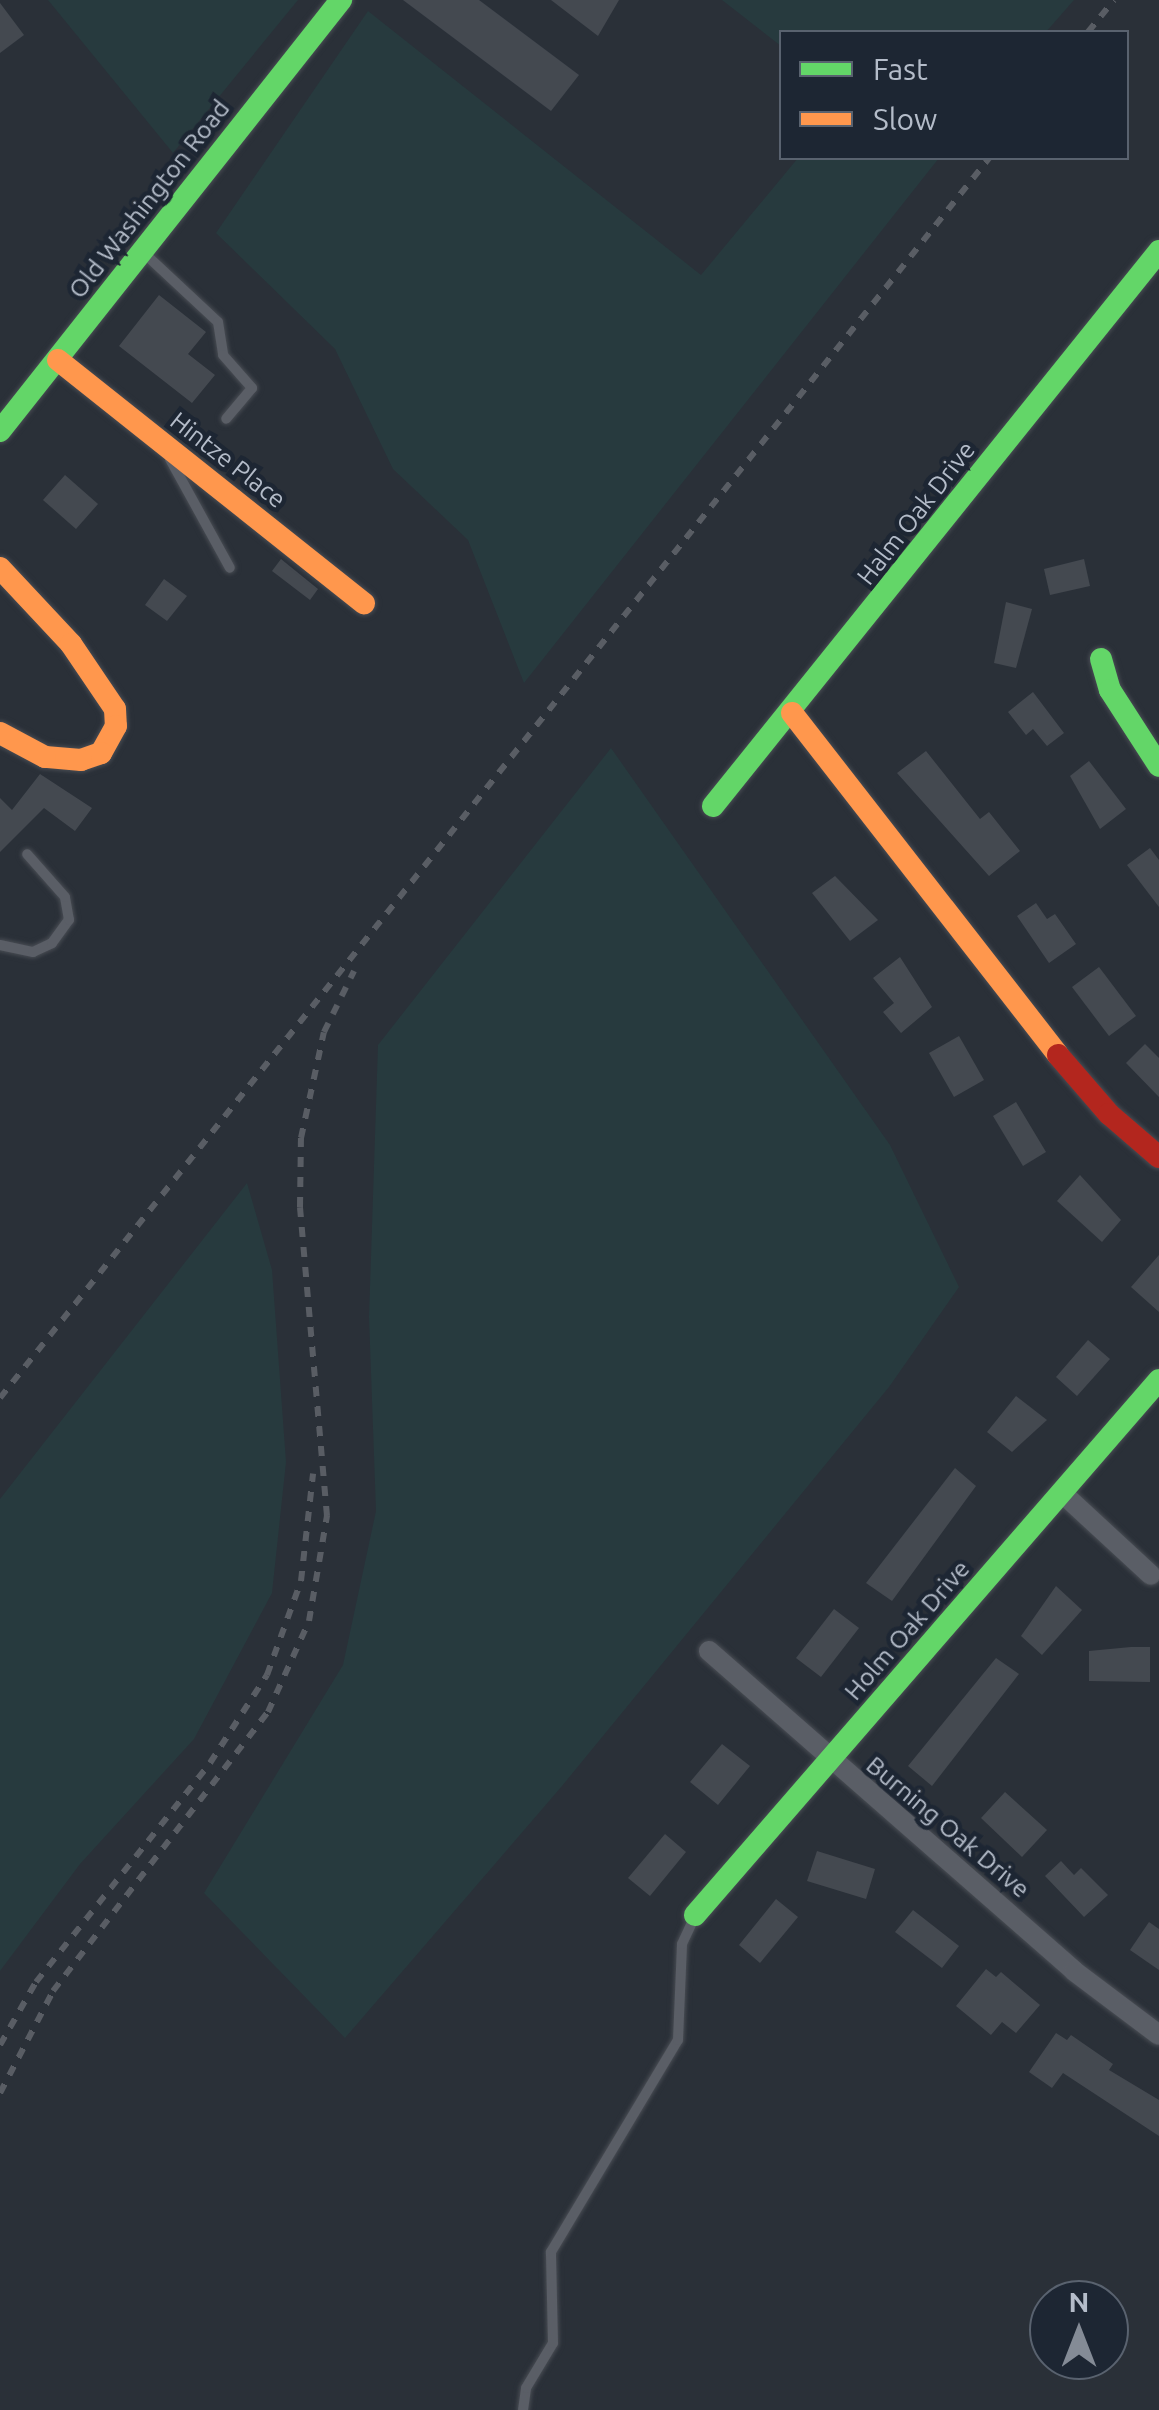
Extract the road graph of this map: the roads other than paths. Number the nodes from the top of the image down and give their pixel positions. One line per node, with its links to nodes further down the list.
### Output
1 (341, 0): 3 (street, Old Washington Road)
2 (1159, 251): 12 (street, Halm Oak Drive)
3 (143, 252): 4 (street, Old Washington Road); 5 (lane)
4 (58, 360): 6 (street, Old Washington Road); 7 (street, Hintze Place)
5 (226, 419)
6 (0, 431)
7 (164, 445): 9 (lane); 10 (street, Hintze Place)
8 (0, 568): 13 (street)
9 (230, 568)
10 (364, 603)
11 (1101, 659): 14 (street)
12 (792, 713): 15 (street, Halm Oak Drive); 18 (street)
13 (0, 734)
14 (1159, 766)
15 (713, 806)
16 (26, 854): 17 (lane)
17 (0, 945)
18 (1159, 1157)
19 (1159, 1380): 20 (street, Holm Oak Drive)
20 (1062, 1492): 21 (street); 23 (street, Holm Oak Drive)
21 (1152, 1575)
22 (709, 1651): 23 (street, Burning Oak Drive)
23 (830, 1760): 24 (street, Holm Oak Drive); 25 (street, Burning Oak Drive)
24 (696, 1915): 26 (lane)
25 (1159, 2035)
26 (523, 2410)

